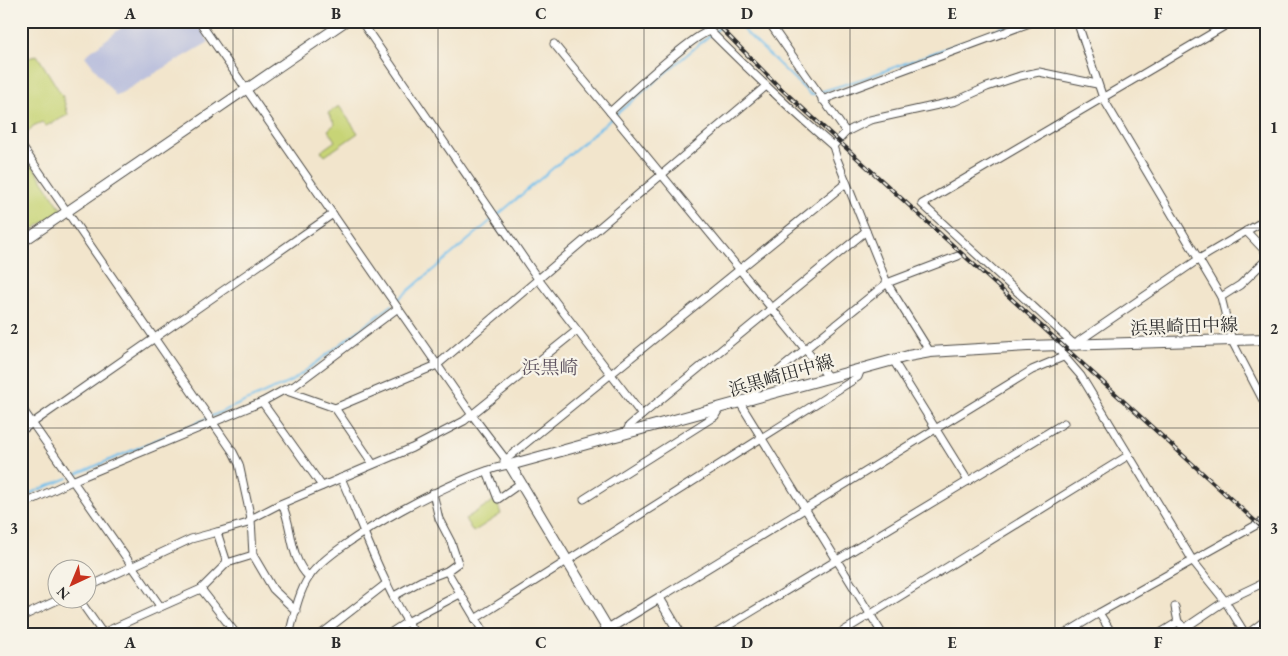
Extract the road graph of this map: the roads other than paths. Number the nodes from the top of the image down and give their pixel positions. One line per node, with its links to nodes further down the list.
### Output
1 (199, 21): 11 (street)
2 (361, 21): 31 (street)
3 (768, 21): 13 (street)
4 (1035, 21): 13 (street)
5 (1076, 21): 9 (street)
6 (1233, 21): 12 (street)
7 (340, 23): 11 (street)
8 (554, 44): 14 (street)
9 (1097, 84): 12 (street); 15 (street)
10 (765, 87): 14 (street); 17 (street); 18 (street)
11 (245, 90): 20 (street); 21 (street)
12 (1103, 98): 28 (street); 40 (street)
13 (822, 100): 15 (street)
14 (610, 112): 18 (street)
15 (846, 132): 17 (street)
16 (21, 144): 20 (street)
17 (832, 146): 19 (street)
18 (661, 174): 30 (street); 31 (street)
19 (846, 182): 23 (street); 30 (street)
20 (67, 212): 25 (street); 37 (street)
21 (333, 214): 34 (street); 37 (street)
22 (1267, 219): 24 (street)
23 (866, 231): 32 (street); 35 (street)
24 (1246, 231): 26 (street); 28 (street)
25 (21, 243)
26 (1267, 253)
27 (958, 256): 32 (street)
28 (1199, 259): 33 (street); 40 (street)
29 (1267, 259): 33 (street)
30 (739, 269): 35 (street); 48 (street)
31 (538, 279): 36 (street); 46 (street)
32 (887, 283): 42 (street); 43 (street)
33 (1221, 297): 39 (street)
34 (398, 308): 46 (street); 50 (street)
35 (772, 309): 42 (street); 59 (street)
36 (576, 331): 48 (street); 58 (street)
37 (155, 339): 60 (street); 61 (street)
38 (1267, 340): 39 (main road, 浜黒崎田中線)
39 (1232, 341): 40 (main road, 浜黒崎田中線); 56 (street)
40 (1076, 346): 41 (main road, 浜黒崎田中線)
41 (1056, 347): 43 (main road, 浜黒崎田中線); 44 (street)
42 (805, 350): 49 (street); 51 (street)
43 (930, 352): 45 (main road, 浜黒崎田中線)
44 (1063, 357): 63 (street); 67 (street)
45 (893, 360): 47 (main road, 浜黒崎田中線); 63 (street)
46 (438, 365): 55 (street); 58 (street)
47 (861, 369): 49 (main road, 浜黒崎田中線); 66 (street)
48 (610, 374): 59 (street); 68 (street)
49 (829, 378): 51 (main road, 浜黒崎田中線)
50 (284, 390): 52 (street); 55 (street)
51 (752, 400): 53 (main road, 浜黒崎田中線)
52 (262, 402): 60 (street); 75 (street)
53 (740, 403): 57 (main road, 浜黒崎田中線); 66 (street)
54 (21, 407): 61 (street)
55 (335, 408): 69 (street)
56 (1267, 408)
57 (718, 409): 65 (main road, 浜黒崎田中線); 77 (street)
58 (472, 415): 68 (street); 69 (street)
59 (642, 415): 65 (street)
60 (212, 422): 72 (street); 81 (street)
61 (32, 423): 64 (street); 72 (street)
62 (1064, 423): 73 (street)
63 (936, 429): 73 (street); 80 (street)
64 (21, 431)
65 (626, 434): 68 (main road, 浜黒崎田中線)
66 (762, 439): 80 (street); 88 (street)
67 (1129, 455): 87 (street); 107 (street)
68 (507, 463): 70 (street); 74 (main road)
69 (373, 464): 71 (street)
70 (487, 471): 74 (street); 76 (street)
71 (341, 478): 75 (street); 84 (street)
72 (72, 481): 78 (street); 90 (street)
73 (968, 481): 86 (street)
74 (521, 483): 88 (main road)
75 (322, 486): 79 (street)
76 (433, 493): 84 (street); 91 (street)
77 (584, 499)
78 (21, 503)
79 (282, 504): 81 (street); 92 (street)
80 (805, 510): 86 (street); 99 (street)
81 (251, 519): 83 (street); 85 (street)
82 (1267, 519): 87 (street)
83 (217, 532): 89 (street); 90 (street)
84 (364, 533): 92 (street); 94 (street)
85 (253, 555): 89 (street); 105 (street)
86 (835, 560): 107 (street); 122 (street)
87 (1193, 561): 100 (street); 106 (street)
88 (568, 562): 109 (street); 113 (main road)
89 (227, 563): 96 (street)
90 (133, 567): 95 (street); 102 (street)
91 (447, 571): 97 (street); 98 (street)
92 (309, 577): 105 (street)
93 (1267, 581): 100 (street)
94 (387, 582): 98 (street); 118 (street)
95 (98, 583)
96 (201, 589): 102 (street); 116 (street)
97 (460, 594): 109 (street); 111 (street)
98 (394, 596): 111 (street)
99 (659, 598): 113 (street); 114 (street)
100 (1225, 601): 112 (street); 128 (street)
101 (48, 604): 108 (street)
102 (160, 606): 115 (street)
103 (1175, 607): 112 (street)
104 (85, 608): 115 (street)
105 (296, 611): 117 (street)
106 (1099, 613): 125 (street); 126 (street)
107 (870, 615): 123 (street); 124 (street)
108 (21, 617)
109 (475, 619): 121 (street)
110 (1267, 619): 128 (street)
111 (407, 622): 119 (street); 120 (street)
112 (1178, 622): 127 (street)
113 (604, 632)
114 (676, 633)
115 (102, 634)
116 (237, 635)
117 (288, 635)
118 (320, 635)
119 (387, 635)
120 (416, 635)
121 (485, 635)
122 (713, 635)
123 (837, 635)
124 (883, 635)
125 (1063, 635)
126 (1113, 635)
127 (1157, 635)
128 (1246, 635)

